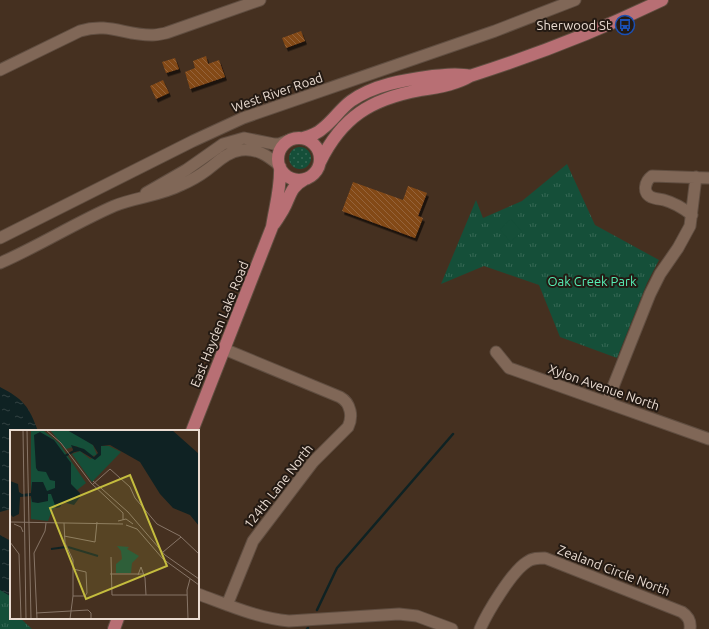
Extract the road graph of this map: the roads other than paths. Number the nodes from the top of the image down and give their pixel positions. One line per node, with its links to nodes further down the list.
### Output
1 (260, 0): 4 (street)
2 (576, 0): 16 (street, West River Road)
3 (662, 0): 5 (main road)
4 (0, 70)
5 (470, 76): 6 (main road); 8 (main road)
6 (303, 138): 7 (main road); 8 (main road)
7 (289, 140): 9 (main road); 13 (street)
8 (320, 162): 12 (main road)
9 (280, 166): 12 (main road); 13 (street); 15 (main road, East Hayden Lake Road)
10 (696, 177): 11 (street); 14 (street); 14 (street)
11 (709, 178)
12 (305, 179): 15 (main road, East Hayden Lake Road)
13 (139, 197): 17 (street)
14 (692, 215): 20 (street)
15 (272, 227): 18 (main road, East Hayden Lake Road)
16 (0, 238)
17 (0, 263)
18 (224, 349): 21 (main road, East Hayden Lake Road); 24 (street, 124th Lane North)
19 (496, 352): 20 (street, Xylon Avenue North)
20 (607, 402): 22 (street, Xylon Avenue North)
21 (192, 430)
22 (709, 439)
23 (199, 594): 24 (street)
24 (227, 605): 27 (street)
25 (118, 619): 26 (main road)
26 (114, 629)
27 (452, 629)
28 (480, 629): 29 (street, Zealand Circle North)
29 (690, 629)

